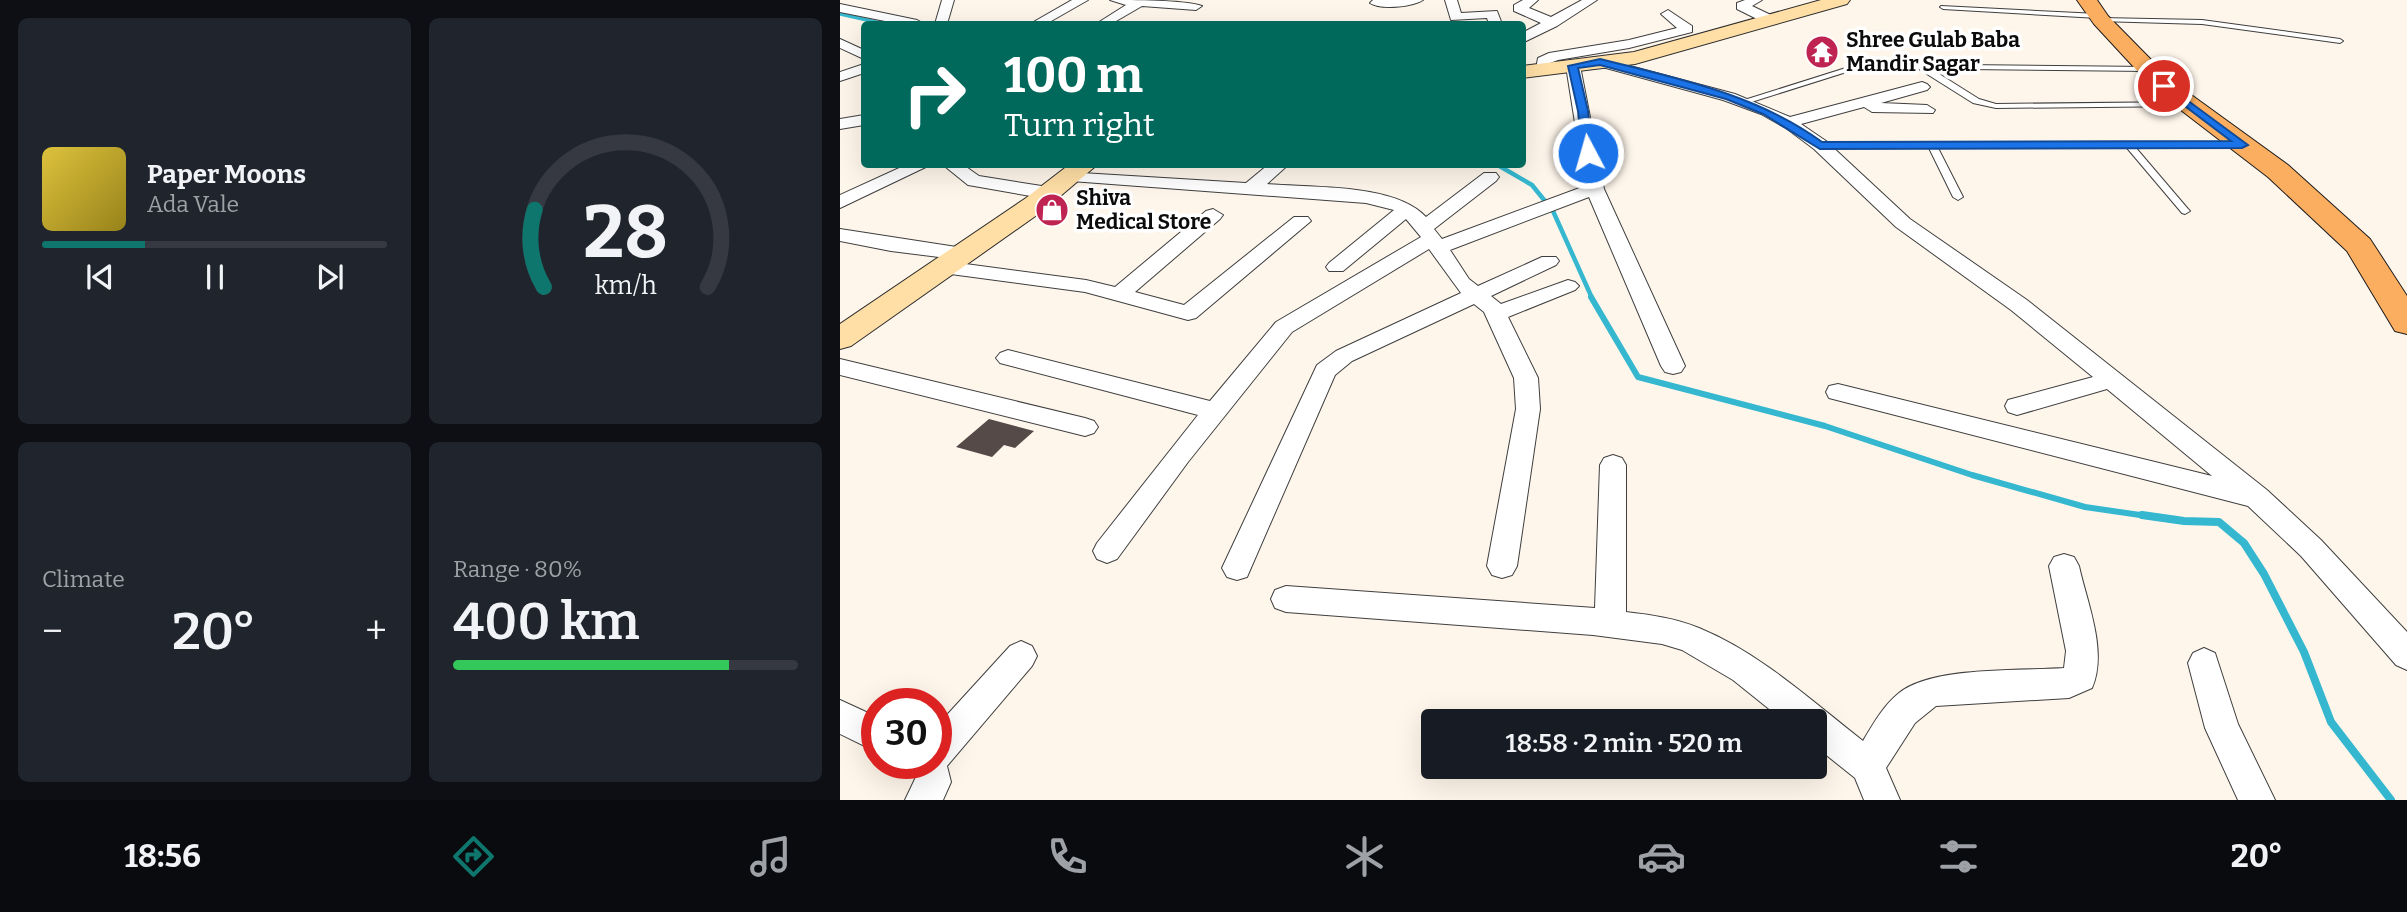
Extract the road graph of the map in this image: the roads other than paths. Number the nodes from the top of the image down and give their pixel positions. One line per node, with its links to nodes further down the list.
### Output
1 (948, 0): 21 (street)
2 (1082, 0): 22 (street)
3 (1116, 0): 10 (street)
4 (1418, 0): 11 (street)
5 (1451, 0): 24 (street)
6 (1532, 0): 26 (street)
7 (1591, 0): 26 (street)
8 (1756, 0): 19 (street)
9 (1841, 0): 19 (street)
10 (1142, 1): 12 (street); 23 (street)
11 (1375, 2): 18 (street)
12 (1201, 3): 17 (street)
13 (1943, 6): 15 (lane)
14 (840, 8): 20 (street)
15 (2096, 12): 28 (lane); 38 (main road)
16 (1668, 14): 37 (street)
17 (1176, 18)
18 (1393, 19)
19 (1770, 20): 31 (street)
20 (902, 21)
21 (942, 21)
22 (1043, 21)
23 (1107, 21)
24 (1456, 21): 25 (street)
25 (1494, 21)
26 (1552, 23): 27 (street)
27 (1526, 36)
28 (2340, 41)
29 (840, 43): 30 (street)
30 (861, 54)
31 (1600, 62): 34 (street); 42 (street)
32 (1914, 62): 43 (lane)
33 (1871, 64): 42 (lane)
34 (1573, 66): 37 (street); 59 (street)
35 (1966, 67): 38 (lane)
36 (861, 69): 40 (street)
37 (1543, 69): 39 (street)
38 (2148, 69): 43 (main road)
39 (1526, 71)
40 (840, 77)
41 (1922, 87): 44 (street)
42 (1742, 102): 47 (street)
43 (2188, 104): 52 (main road)
44 (1851, 106): 45 (street); 47 (street)
45 (1927, 110)
46 (861, 120): 48 (street)
47 (1787, 123): 49 (street)
48 (840, 124)
49 (1820, 145): 50 (lane); 81 (street)
50 (1933, 145): 51 (lane); 61 (lane)
51 (2129, 145): 52 (lane); 64 (lane)
52 (2242, 145): 76 (main road)
53 (915, 168): 62 (street)
54 (956, 168): 60 (street)
55 (1276, 168): 58 (street)
56 (1079, 170): 58 (street); 60 (street)
57 (1490, 177): 68 (street)
58 (1250, 189): 63 (street)
59 (1595, 190): 68 (street); 79 (street)
60 (1048, 193): 69 (street)
61 (1958, 197)
62 (840, 202)
63 (1406, 210): 68 (street); 71 (street)
64 (2185, 211)
65 (1213, 215): 73 (street)
66 (1301, 221): 73 (street)
67 (840, 234): 69 (street)
68 (1431, 238): 74 (street); 84 (street)
69 (953, 261): 73 (street); 77 (street)
70 (1549, 261): 74 (street)
71 (1336, 267)
72 (1568, 286): 75 (street)
73 (1119, 295)
74 (1476, 295): 75 (street); 91 (street)
75 (1495, 314): 89 (street)
76 (2407, 323)
77 (840, 339)
78 (1008, 358): 84 (street)
79 (1673, 366)
80 (840, 367): 85 (street)
81 (2112, 380): 83 (street); 87 (street)
82 (1838, 392): 87 (street)
83 (2017, 406)
84 (1216, 411): 88 (street)
85 (1085, 427)
86 (1613, 465): 93 (street)
87 (2257, 498): 94 (street)
88 (1107, 551)
89 (1502, 566)
90 (2064, 566): 102 (street)
91 (1237, 568)
92 (1286, 599): 93 (street)
93 (1609, 623): 97 (street)
94 (2407, 655)
95 (1021, 656): 101 (street)
96 (2204, 663): 106 (street)
97 (1795, 709)
98 (840, 716): 99 (street)
99 (861, 727)
100 (1827, 734): 102 (street)
101 (952, 735)
102 (1867, 766): 105 (street)
103 (932, 779): 104 (street)
104 (923, 800)
105 (1882, 800)
106 (2257, 800)

